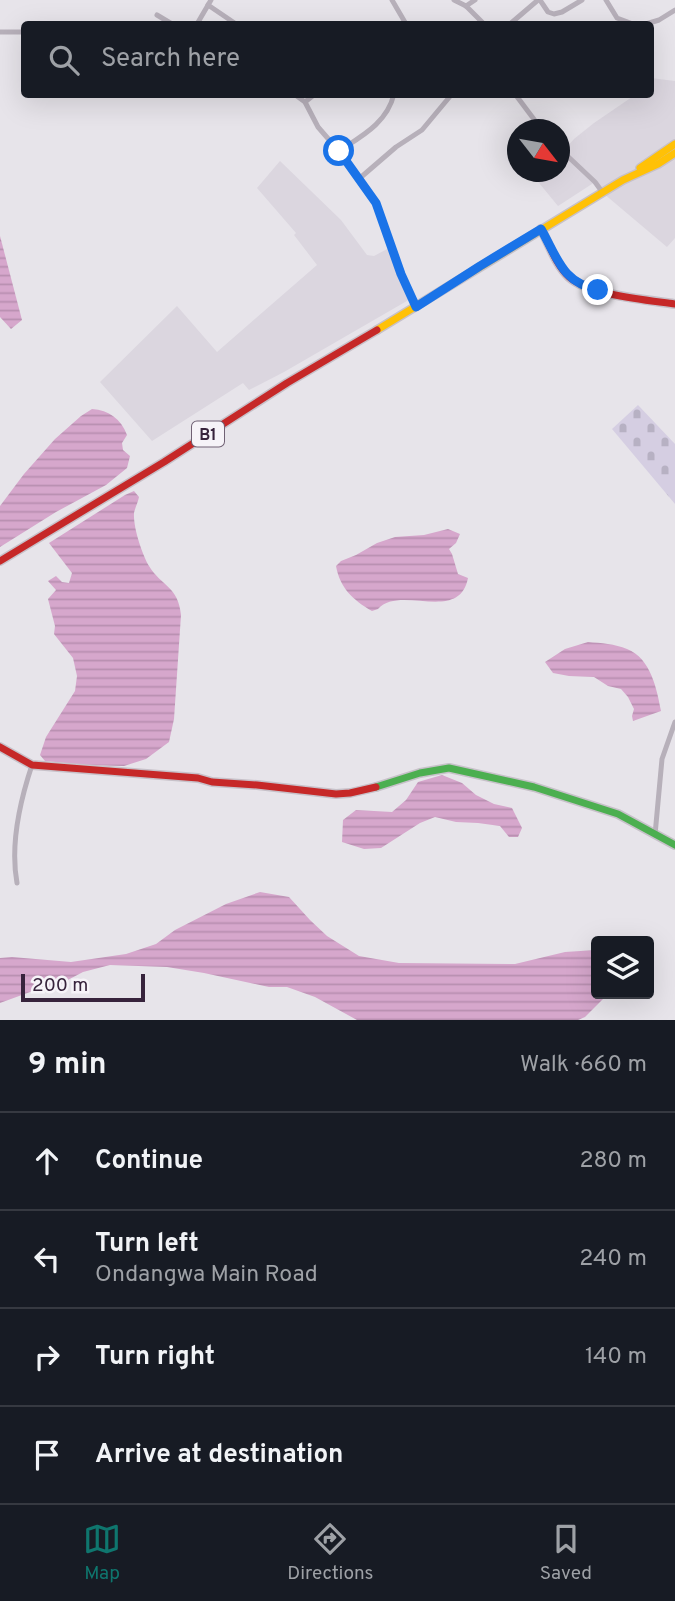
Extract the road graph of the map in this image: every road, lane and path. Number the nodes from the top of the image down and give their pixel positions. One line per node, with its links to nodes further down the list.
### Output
1 (392, 0): 14 (street)
2 (454, 0): 8 (street)
3 (475, 0): 8 (street)
4 (539, 0): 5 (street); 16 (street)
5 (582, 0)
6 (606, 0): 17 (street)
7 (209, 3): 12 (street); 13 (street)
8 (466, 6): 15 (street)
9 (675, 10): 18 (street)
10 (156, 15): 11 (street)
11 (167, 21)
12 (199, 21)
13 (232, 21)
14 (404, 21)
15 (481, 21)
16 (514, 21)
17 (625, 21)
18 (654, 22)
19 (0, 32): 20 (street)
20 (21, 32)
21 (299, 98): 26 (street)
22 (310, 98): 26 (street)
23 (393, 98): 29 (street)
24 (449, 98): 32 (street)
25 (518, 98): 27 (street)
26 (305, 102): 29 (street)
27 (534, 119)
28 (675, 144): 33 (street, B1)
29 (339, 151): 32 (street)
30 (675, 153): 33 (street, B1)
31 (570, 159): 34 (street)
32 (360, 178): 37 (street)
33 (624, 180): 34 (street, B1)
34 (603, 192): 35 (street, B1)
35 (541, 229): 36 (street); 37 (street, B1)
36 (675, 304)
37 (416, 307): 38 (street, B1)
38 (0, 561)
39 (675, 722): 42 (street)
40 (0, 747): 41 (street)
41 (32, 765): 42 (street); 44 (street)
42 (655, 835): 43 (street)
43 (675, 845)
44 (17, 883)

